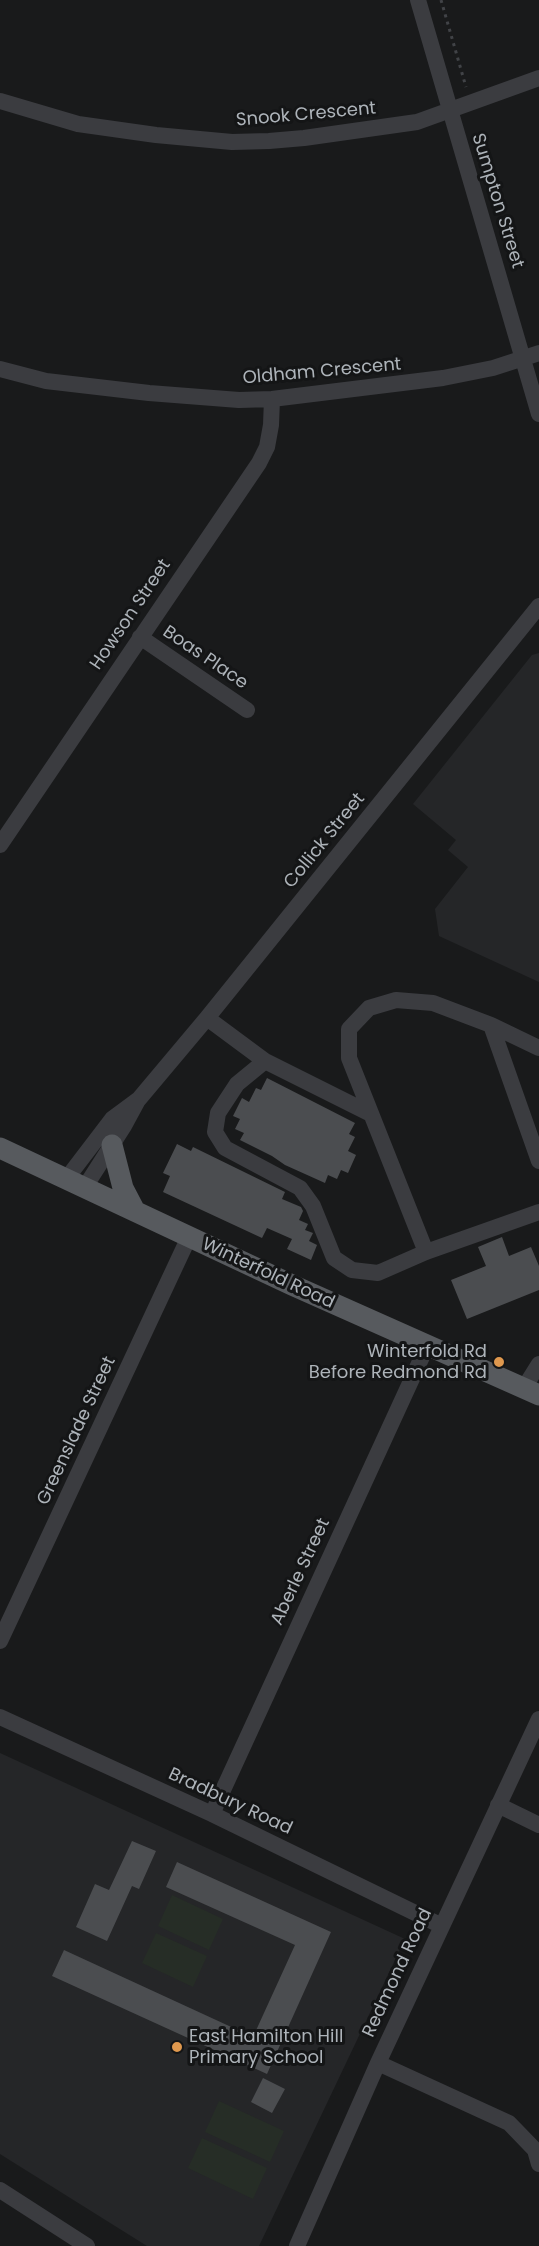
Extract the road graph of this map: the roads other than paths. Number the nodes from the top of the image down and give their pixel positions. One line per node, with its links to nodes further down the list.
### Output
1 (418, 0): 4 (street, Sumpton Street)
2 (539, 78): 4 (street, Snook Crescent)
3 (0, 101): 4 (street, Snook Crescent)
4 (450, 109): 5 (street, Sumpton Street)
5 (531, 355): 7 (street, Oldham Crescent); 8 (street, Sumpton Street)
6 (0, 369): 7 (street, Oldham Crescent)
7 (272, 399): 10 (street, Howson Street)
8 (539, 414)
9 (538, 608): 13 (street, Collick Street)
10 (140, 637): 11 (street, Boas Place); 12 (street, Howson Street)
11 (247, 710)
12 (0, 845)
13 (207, 1018): 16 (street); 17 (street, Collick Street)
14 (491, 1024): 15 (street); 18 (street); 21 (street)
15 (539, 1047)
16 (265, 1061): 18 (street); 26 (street)
17 (139, 1098): 19 (street, Collick Street); 22 (street, Collick Street)
18 (371, 1114): 26 (street)
19 (112, 1145): 22 (street, Collick Street); 23 (main road)
20 (0, 1148): 22 (main road, Winterfold Road)
21 (539, 1161)
22 (76, 1183): 23 (main road, Winterfold Road)
23 (135, 1211): 25 (main road, Winterfold Road)
24 (539, 1212): 26 (street)
25 (189, 1237): 27 (main road, Winterfold Road); 30 (street, Greenslade Street)
26 (426, 1252)
27 (427, 1346): 29 (main road, Winterfold Road); 34 (street, Aberle Street)
28 (539, 1364): 29 (street)
29 (532, 1392)
30 (0, 1641)
31 (0, 1717): 34 (street, Bradbury Road)
32 (539, 1719): 33 (street, Redmond Road)
33 (498, 1805): 35 (street); 36 (street, Redmond Road)
34 (212, 1814): 36 (street, Bradbury Road)
35 (539, 1825)
36 (442, 1926): 37 (street, Redmond Road)
37 (378, 2063): 38 (street); 41 (street, Redmond Road)
38 (539, 2163)
39 (0, 2190): 40 (street)
40 (87, 2246)
41 (297, 2246)

